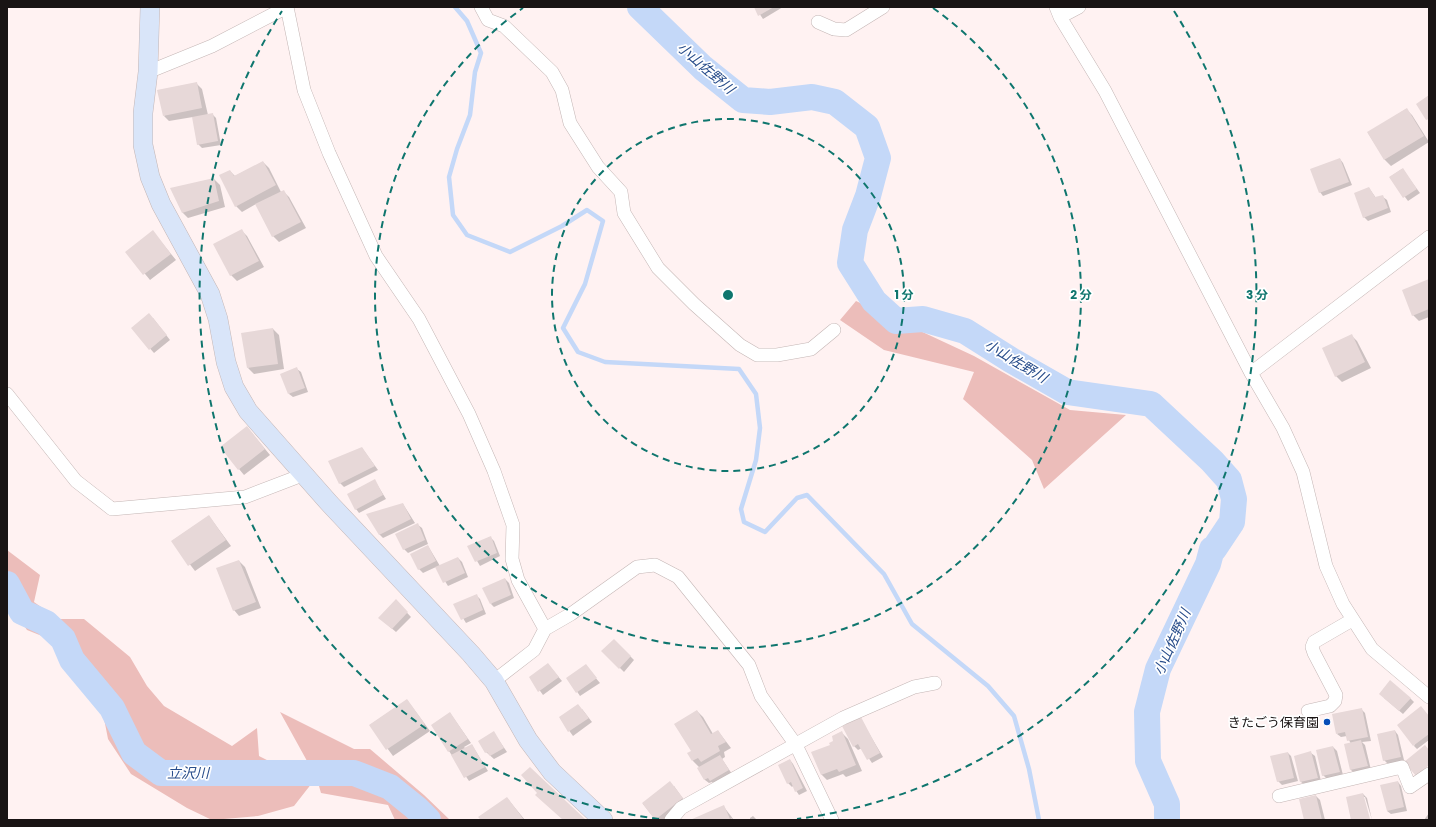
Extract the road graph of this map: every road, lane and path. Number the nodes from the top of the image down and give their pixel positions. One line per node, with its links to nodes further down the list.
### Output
1 (150, 7): 8 (street)
2 (287, 7): 8 (street); 15 (street)
3 (481, 7): 10 (street)
4 (883, 7): 7 (street)
5 (1079, 7): 6 (street)
6 (1058, 12): 11 (street)
7 (818, 22)
8 (148, 72): 13 (street)
9 (1429, 237): 11 (street)
10 (834, 330)
11 (1251, 373): 14 (street)
12 (7, 394): 13 (street)
13 (305, 474): 16 (street)
14 (1352, 620): 18 (street); 19 (street)
15 (545, 629): 16 (street); 20 (street)
16 (494, 681): 23 (street)
17 (935, 683): 20 (street)
18 (1429, 697)
19 (1308, 711)
20 (796, 745): 24 (street); 25 (street)
21 (1429, 774): 22 (street)
22 (1279, 796)
23 (603, 820)
24 (671, 820)
25 (832, 820)

